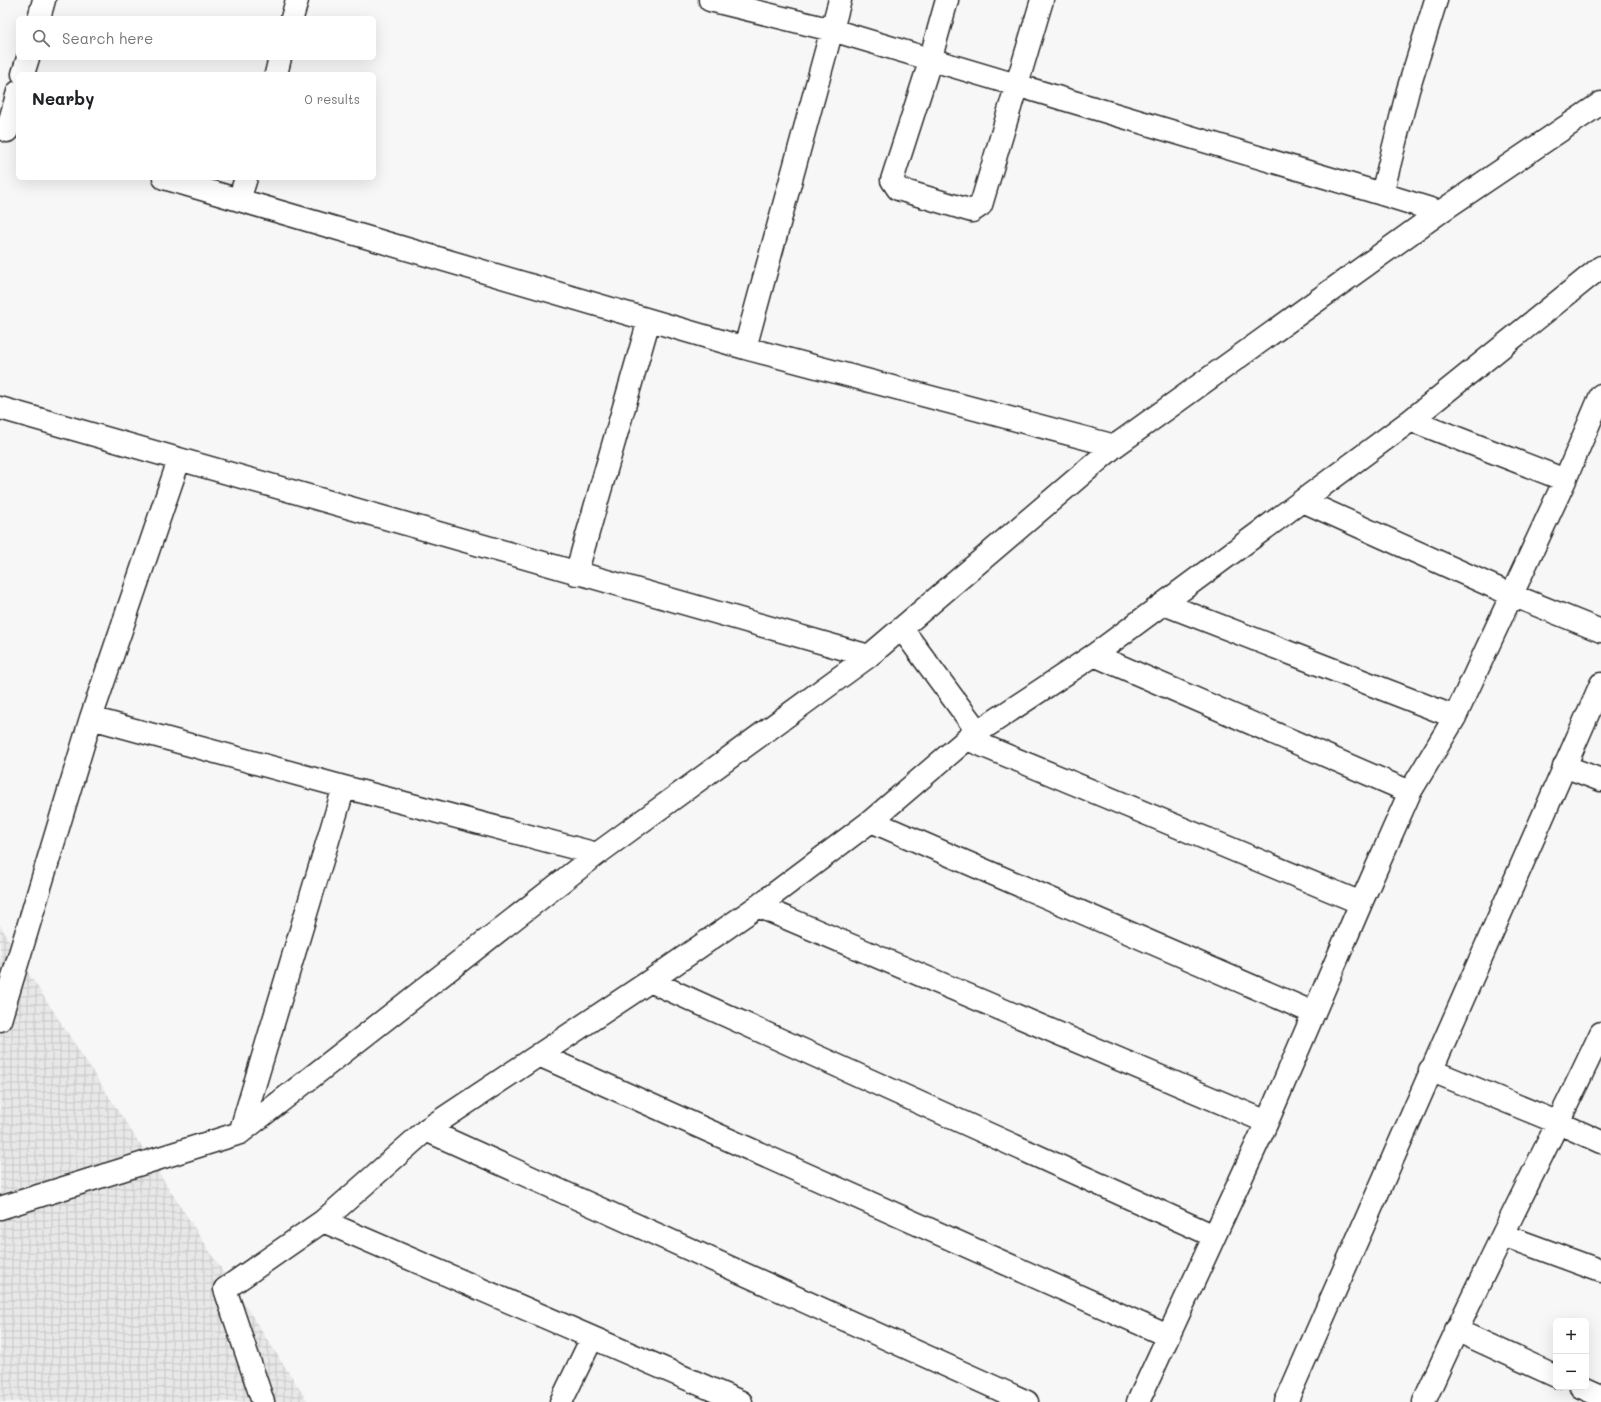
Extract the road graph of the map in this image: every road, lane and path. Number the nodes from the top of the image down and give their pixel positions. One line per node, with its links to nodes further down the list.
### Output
1 (44, 0): 8 (street)
2 (297, 0): 9 (street)
3 (710, 0): 10 (street)
4 (840, 0): 10 (street)
5 (947, 0): 11 (street)
6 (1042, 0): 16 (street)
7 (1436, 0): 22 (street)
8 (40, 16)
9 (293, 16)
10 (832, 30): 11 (street); 27 (street)
11 (930, 59): 16 (street); 16 (street)
12 (27, 60): 14 (street)
13 (280, 60): 15 (street)
14 (24, 72)
15 (276, 72)
16 (1017, 85): 22 (street)
17 (16, 100): 19 (street)
18 (1601, 103): 24 (street)
19 (8, 131)
20 (171, 180): 23 (street)
21 (245, 180): 23 (street)
22 (1382, 194): 24 (street)
23 (239, 200): 26 (street)
24 (1440, 212): 31 (street)
25 (1601, 267): 30 (street)
26 (649, 320): 27 (street); 35 (street)
27 (745, 348): 31 (street)
28 (1601, 395): 33 (street)
29 (0, 408): 32 (street)
30 (1411, 420): 33 (street); 34 (street)
31 (1115, 446): 38 (street)
32 (179, 460): 35 (street); 44 (street)
33 (1565, 480): 36 (street)
34 (1303, 501): 36 (street); 37 (street)
35 (576, 574): 41 (street)
36 (1512, 595): 39 (street); 43 (street)
37 (1164, 604): 40 (street); 43 (street)
38 (902, 629): 41 (street); 45 (street)
39 (1601, 631)
40 (1094, 655): 45 (street); 49 (street)
41 (869, 656): 51 (street)
42 (1601, 684): 46 (street)
43 (1455, 717): 49 (street)
44 (91, 718): 48 (street); 56 (street)
45 (973, 736): 50 (street); 52 (street)
46 (1564, 766): 47 (street); 59 (street)
47 (1601, 780)
48 (344, 788): 51 (street); 63 (street)
49 (1410, 792): 52 (street)
50 (871, 821): 53 (street); 55 (street)
51 (597, 854): 63 (street)
52 (1361, 903): 55 (street)
53 (758, 906): 54 (street); 60 (street)
54 (650, 981): 58 (street); 68 (street)
55 (1314, 1014): 60 (street)
56 (0, 1020)
57 (1601, 1033): 61 (street)
58 (540, 1055): 62 (street); 71 (street)
59 (1430, 1070): 61 (street); 81 (street)
60 (1267, 1122): 68 (street)
61 (1559, 1123): 64 (street); 67 (street)
62 (426, 1130): 66 (street); 79 (street)
63 (240, 1133): 65 (street)
64 (1601, 1142)
65 (0, 1208)
66 (323, 1221): 72 (street); 76 (street)
67 (1502, 1235): 69 (street); 70 (street)
68 (1214, 1236): 71 (street)
69 (1601, 1271)
70 (1456, 1330): 73 (street); 82 (street)
71 (1168, 1336): 80 (street)
72 (592, 1338): 77 (street); 78 (street)
73 (1553, 1375)
74 (1588, 1390): 75 (street)
75 (1601, 1396)
76 (263, 1402)
77 (561, 1402)
78 (741, 1402)
79 (1027, 1402)
80 (1138, 1402)
81 (1286, 1402)
82 (1424, 1402)

